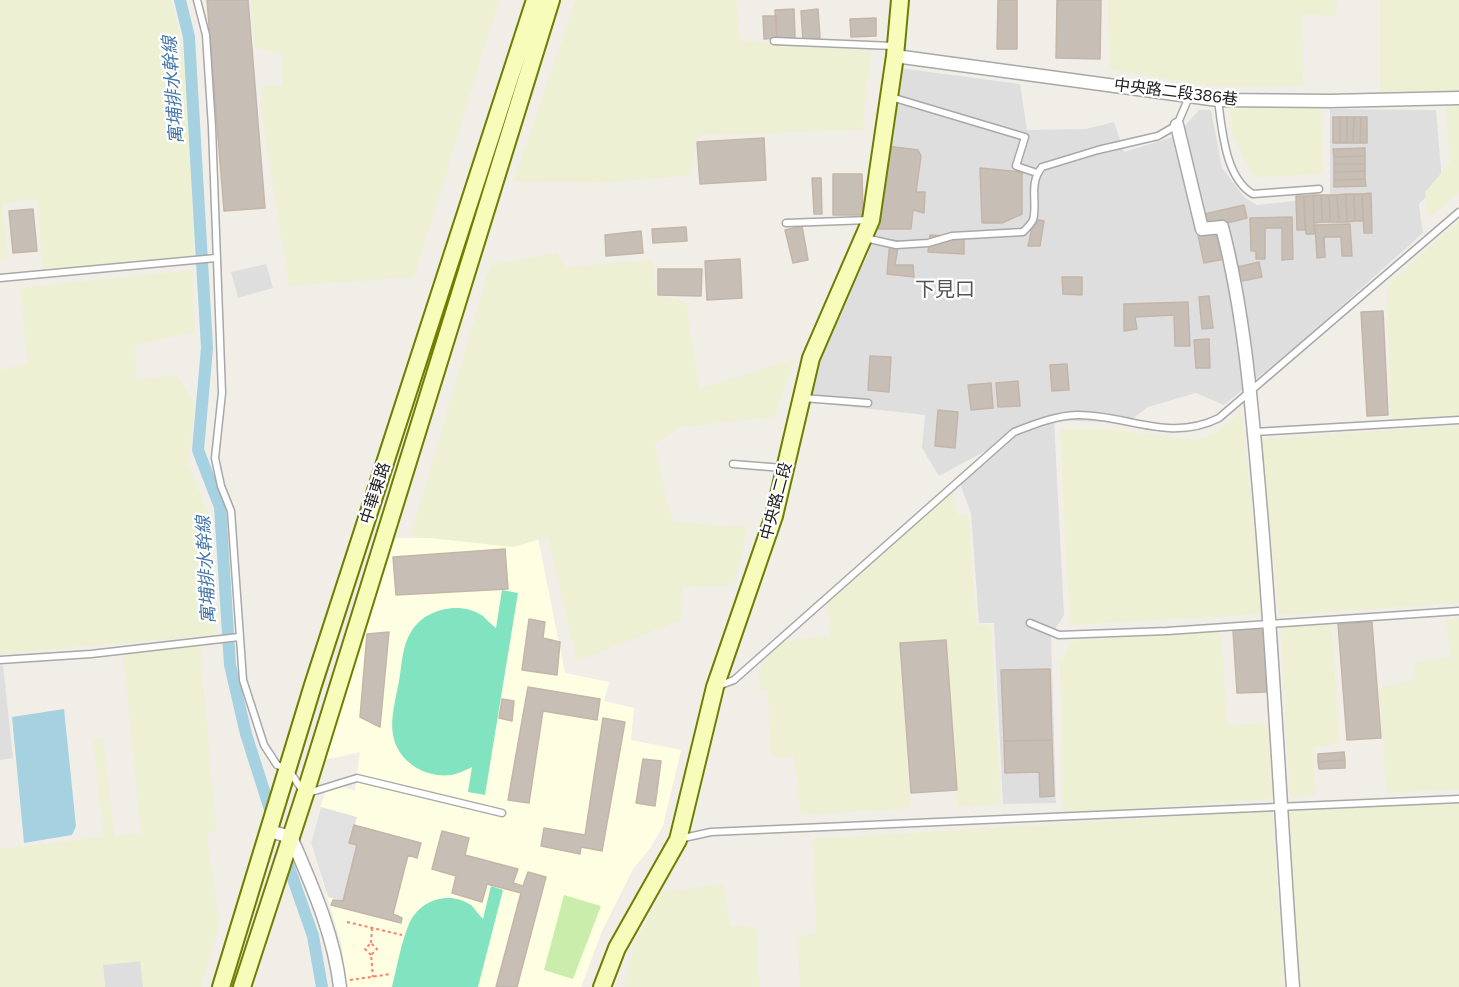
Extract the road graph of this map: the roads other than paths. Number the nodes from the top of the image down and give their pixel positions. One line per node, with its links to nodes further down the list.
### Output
1 (197, 0): 18 (lane)
2 (535, 0): 33 (main road, 中華東路)
3 (551, 0): 34 (main road, 中華東路)
4 (900, 0): 6 (main road, 中央路二段)
5 (774, 41): 6 (lane)
6 (895, 51): 7 (main road, 中央路二段); 8 (street, 中央路二段386巷)
7 (889, 96): 12 (lane); 15 (main road, 中央路二段)
8 (1189, 97): 10 (street, 中央路二段386巷); 11 (lane)
9 (1459, 98): 10 (street, 中央路二段386巷)
10 (1218, 100): 13 (lane)
11 (1177, 125): 12 (lane); 20 (street)
12 (1037, 173): 17 (lane)
13 (1319, 189)
14 (1459, 212): 20 (lane)
15 (871, 220): 16 (lane); 17 (main road, 中央路二段)
16 (786, 224)
17 (864, 238): 21 (main road, 中央路二段)
18 (216, 258): 19 (lane); 30 (lane)
19 (0, 278)
20 (1250, 391): 24 (street); 32 (lane)
21 (802, 398): 22 (lane); 26 (main road, 中央路二段)
22 (868, 403)
23 (1459, 420): 24 (lane)
24 (1254, 432): 28 (street)
25 (733, 464): 26 (lane)
26 (785, 469): 32 (main road, 中央路二段)
27 (1459, 610): 28 (lane)
28 (1270, 621): 29 (lane); 36 (street)
29 (1030, 623)
30 (239, 637): 31 (lane); 33 (lane)
31 (0, 660)
32 (715, 687): 40 (main road, 中央路二段)
33 (288, 769): 34 (lane); 38 (main road, 中華東路)
34 (305, 794): 37 (lane); 39 (main road, 中華東路)
35 (1459, 799): 36 (lane)
36 (1280, 808): 40 (lane); 45 (street)
37 (502, 813)
38 (269, 831): 39 (street); 42 (main road, 中華東路)
39 (291, 837): 41 (street); 43 (main road, 中華東路)
40 (678, 840): 44 (main road, 中央路二段)
41 (343, 984)
42 (221, 987)
43 (242, 987)
44 (602, 987)
45 (1293, 987)

